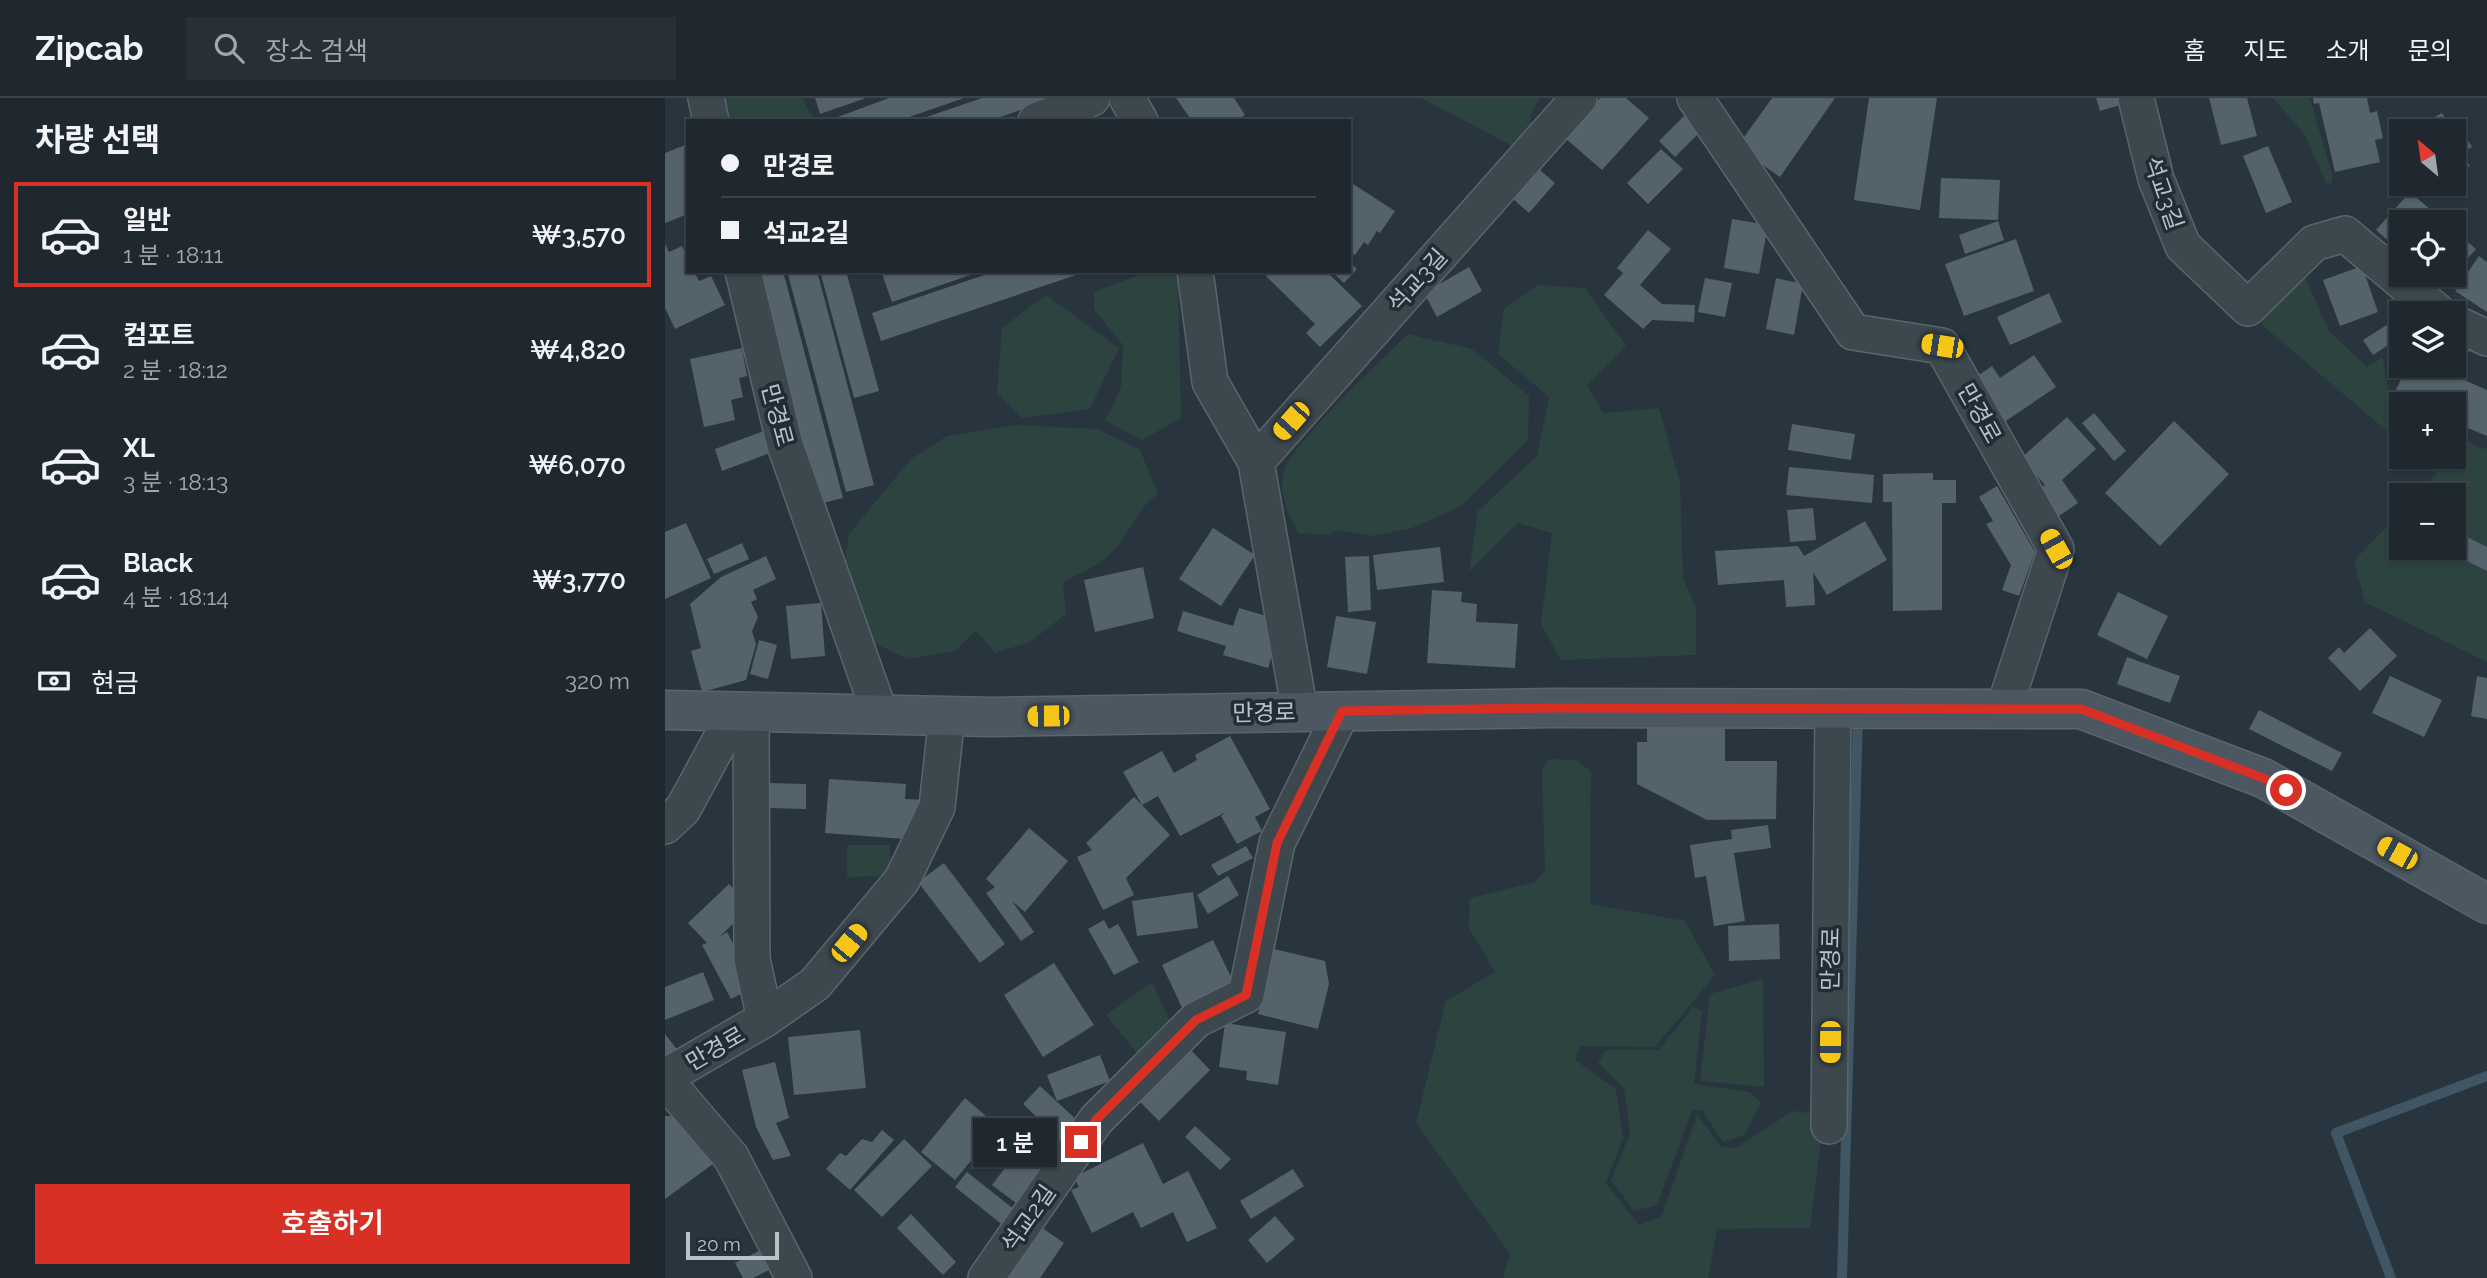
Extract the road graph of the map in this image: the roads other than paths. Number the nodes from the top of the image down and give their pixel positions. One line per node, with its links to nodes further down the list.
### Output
1 (706, 98): 7 (street)
2 (1092, 98): 8 (street)
3 (1127, 98): 9 (street)
4 (1579, 98): 15 (street, 석교3길)
5 (1695, 98): 17 (street, 만경로)
6 (2136, 98): 12 (street, 석교3길)
7 (711, 119)
8 (1041, 119)
9 (1139, 119)
10 (743, 273): 22 (street, 만경로)
11 (1195, 273): 15 (street)
12 (2425, 301)
13 (2466, 328): 14 (street)
14 (2487, 338)
15 (1256, 462): 21 (street)
16 (1833, 708): 17 (street, 만경로); 20 (street, 만경로); 28 (street, 만경로)
17 (2004, 709): 25 (street, 만경로)
18 (665, 710): 19 (street, 만경로)
19 (744, 711): 22 (street, 만경로); 24 (street); 26 (street, 만경로)
20 (1342, 711): 21 (street, 만경로); 30 (street, 석교2길)
21 (1300, 712): 23 (street, 만경로)
22 (880, 714): 23 (street, 만경로)
23 (947, 715): 26 (street, 만경로)
24 (665, 825)
25 (2487, 904)
26 (765, 1019): 27 (street, 만경로)
27 (665, 1078): 29 (street)
28 (1829, 1126)
29 (795, 1278)
30 (986, 1278)

